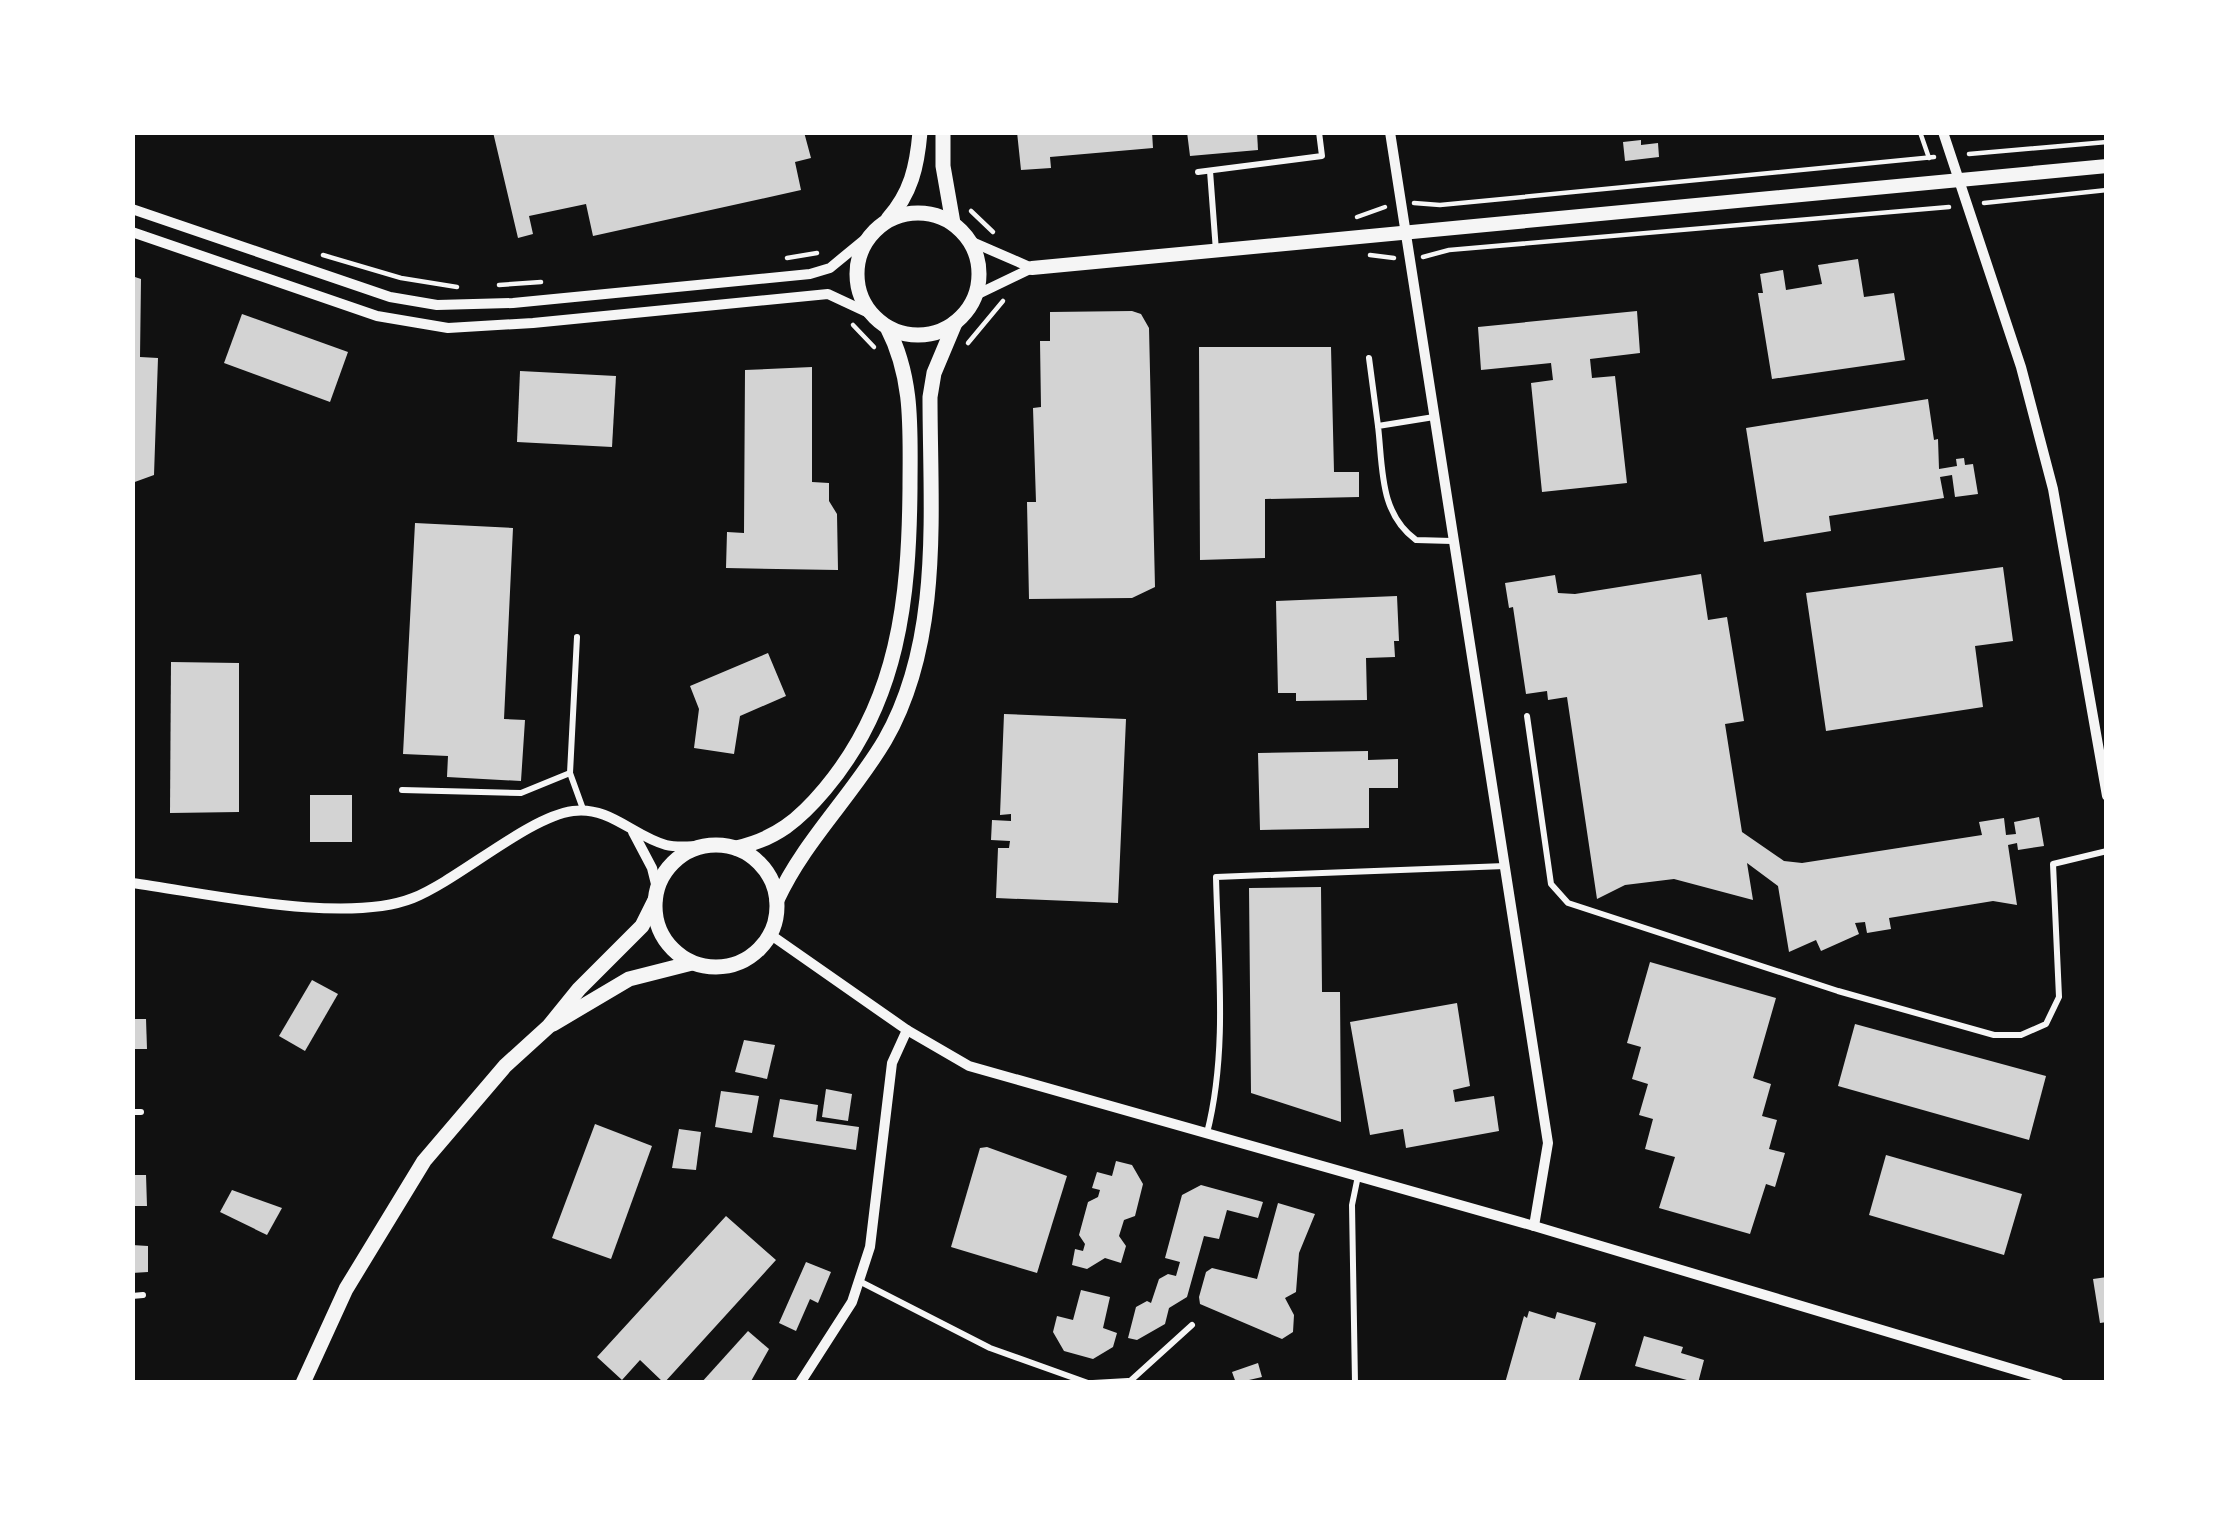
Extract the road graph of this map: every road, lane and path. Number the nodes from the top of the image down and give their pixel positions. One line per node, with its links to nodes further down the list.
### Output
1 (920, 132): 20 (main road)
2 (944, 132): 21 (main road)
3 (1319, 132): 11 (lane)
4 (1390, 132): 16 (street)
5 (1920, 132): 9 (path)
6 (1943, 132): 8 (street)
7 (2107, 142): 8 (path)
8 (1951, 156): 9 (path); 13 (street)
9 (1929, 158): 16 (path)
10 (2107, 166): 13 (street)
11 (1210, 171): 12 (lane); 27 (lane)
12 (1198, 172)
13 (1960, 181): 17 (street); 23 (street)
14 (2107, 190): 17 (path)
15 (964, 202): 30 (path)
16 (1402, 202): 19 (path); 23 (street)
17 (1967, 205): 31 (path); 51 (street)
18 (132, 208): 33 (street)
19 (1353, 219)
20 (886, 221): 21 (main road); 24 (main road)
21 (953, 224): 25 (main road)
22 (132, 232): 39 (street)
23 (1404, 232): 27 (street); 31 (street)
24 (870, 236): 33 (street); 39 (main road)
25 (970, 241): 30 (street); 38 (main road)
26 (826, 250): 33 (path)
27 (1216, 251): 32 (street)
28 (1360, 254): 31 (path)
29 (322, 255): 37 (path)
30 (1015, 260): 32 (street)
31 (1409, 260): 46 (street)
32 (1032, 268): 34 (street)
33 (810, 274)
34 (1016, 275): 38 (street); 43 (path)
35 (549, 281): 36 (path)
36 (485, 286)
37 (464, 287)
38 (976, 295): 41 (main road)
39 (873, 315): 42 (main road)
40 (845, 316): 45 (path)
41 (955, 323): 42 (main road); 63 (main road)
42 (887, 327): 45 (main road)
43 (962, 351)
44 (1369, 358): 47 (lane)
45 (905, 371): 58 (main road)
46 (1434, 417): 47 (lane); 48 (street)
47 (1378, 426): 48 (lane)
48 (1454, 541): 60 (street)
49 (577, 637): 52 (lane)
50 (1527, 716): 59 (lane)
51 (2103, 741): 54 (street)
52 (570, 773): 53 (lane); 55 (lane)
53 (401, 790)
54 (2107, 796)
55 (583, 810): 56 (street); 61 (street)
56 (632, 830): 57 (street); 62 (street)
57 (702, 846): 58 (main road); 62 (main road)
58 (736, 848): 63 (main road)
59 (2107, 850)
60 (1504, 866): 68 (lane); 70 (street)
61 (132, 883)
62 (656, 894): 65 (main road); 66 (main road)
63 (777, 901): 64 (main road)
64 (771, 935): 65 (main road); 67 (street)
65 (692, 963): 66 (main road)
66 (549, 1026): 76 (main road)
67 (907, 1030): 68 (street); 71 (street)
68 (1207, 1133): 69 (street)
69 (1358, 1176): 70 (street); 79 (lane)
70 (1534, 1226): 80 (street)
71 (859, 1281): 77 (street); 78 (lane)
72 (143, 1295): 73 (lane)
73 (132, 1296)
74 (1192, 1325): 75 (lane)
75 (1128, 1382): 78 (lane)
76 (303, 1383)
77 (800, 1383)
78 (1090, 1383)
79 (1355, 1383)
80 (2059, 1383)

